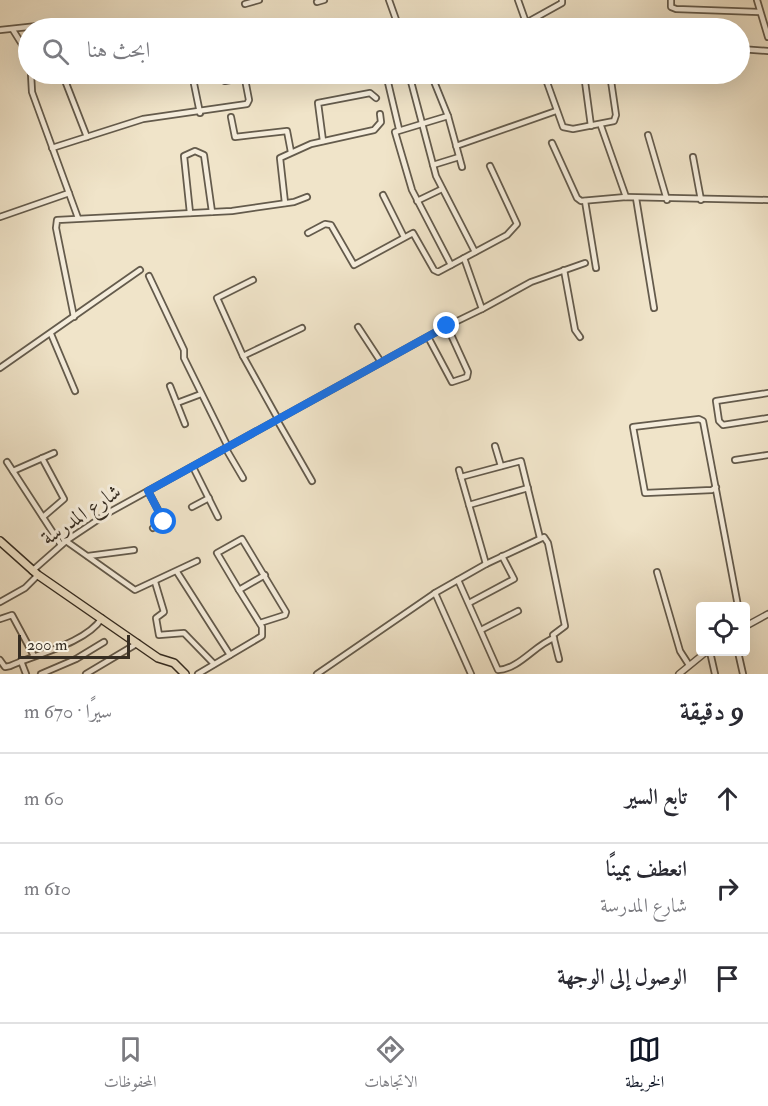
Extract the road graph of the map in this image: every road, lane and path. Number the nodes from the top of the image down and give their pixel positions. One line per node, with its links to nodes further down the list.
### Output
1 (259, 0): 9 (street)
2 (324, 0): 8 (street)
3 (389, 0): 11 (street)
4 (518, 0): 12 (street)
5 (562, 0): 13 (street)
6 (671, 0): 10 (street)
7 (757, 0): 10 (street)
8 (317, 3)
9 (245, 4)
10 (759, 12): 17 (street)
11 (395, 18)
12 (524, 18)
13 (539, 18)
14 (18, 29): 16 (street)
15 (0, 30): 16 (street)
16 (13, 30): 18 (street)
17 (768, 37)
18 (18, 38)
19 (750, 50): 20 (street)
20 (768, 51)
21 (32, 84): 46 (street)
22 (66, 84): 42 (street)
23 (194, 84): 33 (street)
24 (246, 84): 33 (street)
25 (388, 84): 40 (street)
26 (411, 84): 37 (street)
27 (435, 84): 35 (street)
28 (547, 84): 32 (street)
29 (585, 84): 38 (street)
30 (611, 84): 39 (street)
31 (376, 98): 43 (street)
32 (556, 111): 38 (street); 45 (street)
33 (200, 113): 42 (street)
34 (380, 114): 43 (street)
35 (448, 116): 37 (street); 45 (street)
36 (231, 117): 47 (street)
37 (421, 124): 40 (street); 50 (street)
38 (591, 126): 39 (street)
39 (601, 126): 57 (street)
40 (399, 129): 62 (street)
41 (648, 135): 59 (street)
42 (87, 136): 46 (street)
43 (322, 141): 47 (street)
44 (552, 142): 63 (street)
45 (456, 146): 48 (street)
46 (52, 148): 54 (street)
47 (291, 152): 64 (street)
48 (459, 157): 50 (street); 52 (street)
49 (693, 157): 60 (street)
50 (433, 165): 53 (street)
51 (490, 166): 71 (street)
52 (462, 167)
53 (442, 189): 62 (street); 71 (street)
54 (69, 193): 67 (street); 68 (street)
55 (383, 195): 70 (street)
56 (307, 197): 64 (street)
57 (626, 197): 58 (street); 63 (street)
58 (636, 198): 59 (street); 80 (street)
59 (667, 200): 60 (street)
60 (701, 200): 61 (street)
61 (768, 200)
62 (417, 201): 74 (street)
63 (585, 201): 75 (street)
64 (285, 203): 65 (street)
65 (212, 212): 66 (street); 66 (street)
66 (190, 213): 68 (street)
67 (0, 217)
68 (78, 218): 82 (street)
69 (308, 234): 70 (street)
70 (404, 237): 74 (street)
71 (475, 252): 72 (street)
72 (464, 258): 74 (street); 81 (street)
73 (585, 263): 77 (street, شارع المدرسة)
74 (451, 265)
75 (596, 268)
76 (140, 270): 82 (street)
77 (564, 270): 81 (street, شارع المدرسة); 88 (street)
78 (149, 276): 95 (street)
79 (253, 280): 89 (street)
80 (654, 308)
81 (482, 309): 83 (street, شارع المدرسة)
82 (74, 317): 86 (street)
83 (447, 326): 87 (street, شارع المدرسة); 87 (street)
84 (358, 327): 90 (street)
85 (302, 328): 89 (street)
86 (51, 334): 91 (street); 93 (street)
87 (428, 337): 90 (street, شارع المدرسة)
88 (580, 337)
89 (243, 356): 98 (street)
90 (381, 362): 98 (street, شارع المدرسة)
91 (0, 368)
92 (170, 386): 96 (street)
93 (75, 391)
94 (768, 393): 97 (street)
95 (201, 394): 96 (street); 101 (street)
96 (177, 403): 99 (street)
97 (768, 418)
98 (277, 419): 101 (street, شارع المدرسة); 113 (street)
99 (185, 424)
100 (495, 446): 107 (street)
101 (227, 448): 108 (street, شارع المدرسة); 112 (street)
102 (54, 453): 104 (street)
103 (768, 455): 105 (street)
104 (42, 458): 110 (street); 120 (street)
105 (735, 460)
106 (7, 462): 110 (street)
107 (501, 466): 111 (street); 115 (street)
108 (193, 467): 116 (street, شارع المدرسة); 117 (street)
109 (459, 470): 111 (street)
110 (13, 471): 120 (street)
111 (461, 477): 118 (street)
112 (243, 478)
113 (312, 481)
114 (716, 487): 114 (street); 140 (street)
115 (528, 488): 118 (street); 123 (street)
116 (148, 491): 122 (street); 125 (street, شارع المدرسة)
117 (209, 498): 119 (street); 121 (street)
118 (469, 505): 130 (street)
119 (192, 507)
120 (43, 517): 125 (street)
121 (218, 517)
122 (153, 528)
123 (540, 538): 128 (street); 149 (street)
124 (0, 541): 133 (main road)
125 (64, 543): 127 (street); 133 (street, شارع المدرسة)
126 (134, 550): 127 (street)
127 (88, 556): 136 (street)
128 (502, 556): 130 (street); 141 (street)
129 (197, 561): 131 (street)
130 (486, 564): 135 (street)
131 (177, 572): 136 (street); 152 (street)
132 (657, 572): 161 (street)
133 (35, 573): 139 (street, شارع المدرسة); 144 (main road)
134 (265, 574): 137 (street); 137 (street); 146 (street)
135 (458, 580): 138 (street); 141 (street)
136 (155, 582): 160 (street)
137 (239, 590): 146 (street)
138 (435, 593): 167 (street); 168 (street)
139 (0, 602)
140 (737, 602)
141 (469, 603): 148 (street)
142 (518, 611): 148 (street)
143 (768, 614): 147 (street)
144 (102, 618): 151 (main road); 153 (street)
145 (0, 619): 153 (street)
146 (260, 623): 152 (street)
147 (750, 624)
148 (481, 630): 149 (street)
149 (554, 638): 157 (street)
150 (104, 642): 163 (street)
151 (138, 643): 164 (street); 165 (main road)
152 (230, 655): 160 (street)
153 (34, 656): 159 (street)
154 (701, 656): 161 (street)
155 (710, 656): 170 (street)
156 (739, 656): 171 (street)
157 (559, 659)
158 (0, 660): 159 (street)
159 (21, 661): 162 (street)
160 (214, 664): 166 (street)
161 (689, 665): 169 (street)
162 (26, 674)
163 (41, 674)
164 (86, 674)
165 (185, 674)
166 (198, 674)
167 (317, 674)
168 (471, 674)
169 (679, 674)
170 (715, 674)
171 (743, 674)

